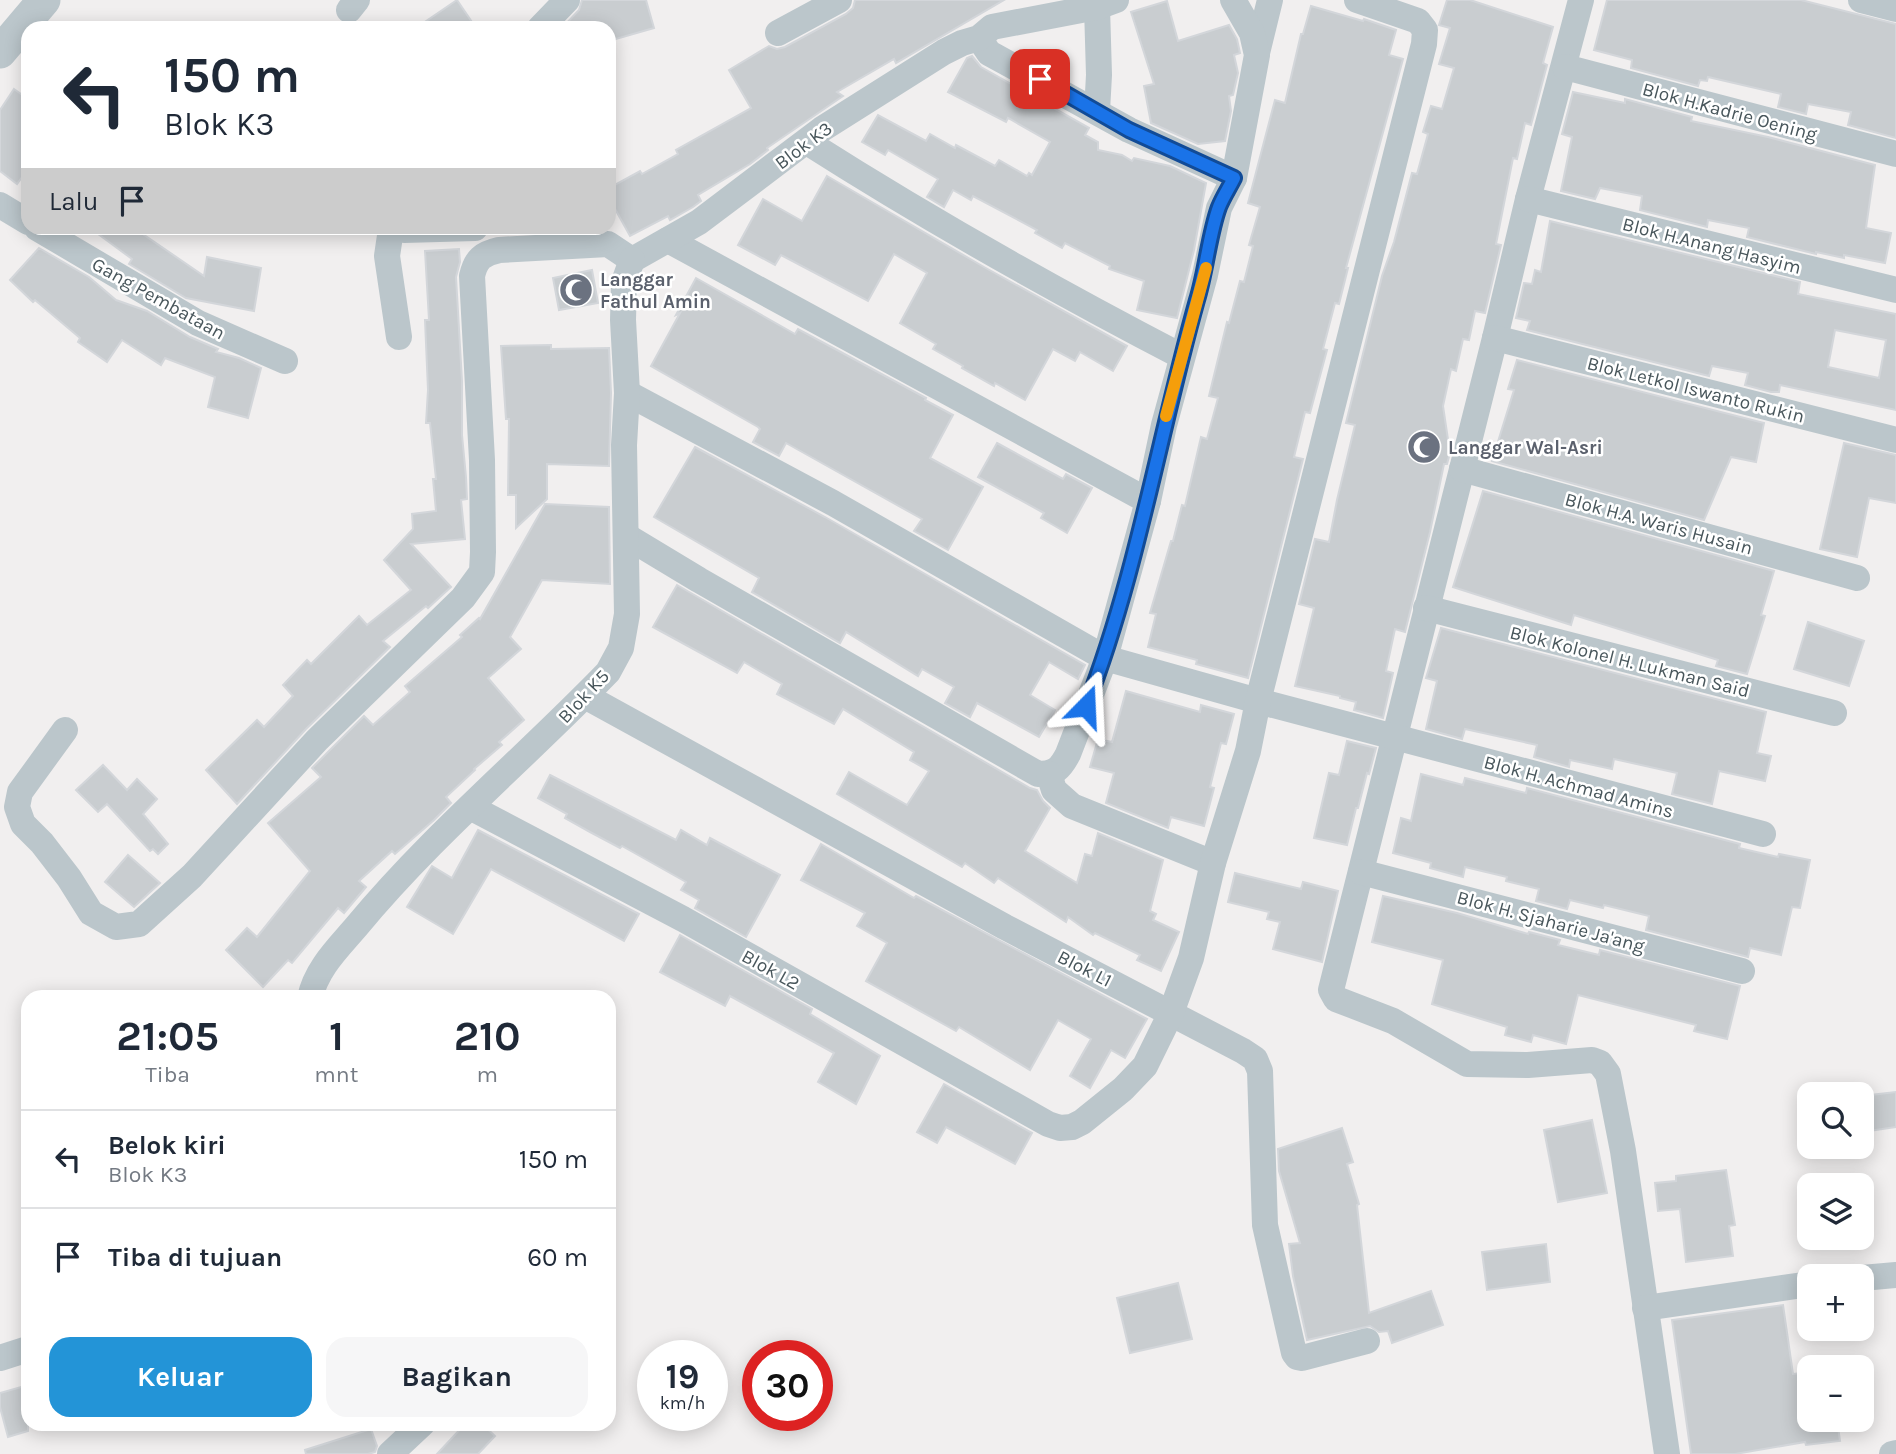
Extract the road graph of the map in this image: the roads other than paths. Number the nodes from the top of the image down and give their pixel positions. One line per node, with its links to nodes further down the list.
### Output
1 (44, 0): 11 (street)
2 (567, 0): 12 (street)
3 (839, 0): 14 (street)
4 (1233, 0): 17 (street)
5 (1270, 0): 17 (street)
6 (1357, 0): 45 (street)
7 (1581, 0): 18 (street)
8 (1861, 0): 10 (street)
9 (1106, 3): 15 (street, Blok K3); 19 (street, Blok K3)
10 (1896, 9)
11 (26, 21)
12 (547, 21)
13 (21, 27): 16 (street)
14 (778, 33)
15 (979, 38): 19 (street); 20 (street, Blok K3)
16 (0, 52)
17 (1256, 55): 22 (street)
18 (1565, 67): 21 (street, Blok H.Kadrie Oening); 23 (street)
19 (1097, 111): 22 (street)
20 (807, 142): 29 (street, Blok K3); 34 (street)
21 (1896, 154)
22 (1234, 178): 34 (street)
23 (1528, 199): 31 (street, Blok H.Anang Hasyim); 33 (street)
24 (0, 205): 25 (street)
25 (21, 218)
26 (49, 235): 35 (street, Gang Pembataan)
27 (390, 235): 32 (street)
28 (600, 236): 30 (street); 47 (street)
29 (668, 240): 30 (street, Blok K3); 39 (street)
30 (632, 260): 36 (street, Blok K5)
31 (1896, 290)
32 (399, 337)
33 (1495, 338): 37 (street, Blok Letkol Iswanto Rukin); 38 (street)
34 (1181, 356): 39 (street)
35 (285, 361)
36 (627, 393): 40 (street, Blok K5); 43 (street, Blok H. Achmad Amins)
37 (1896, 440)
38 (1462, 469): 41 (street, Blok H.A. Waris Husain); 42 (street)
39 (1148, 501): 43 (street)
40 (626, 536): 44 (street, Blok K5); 49 (street)
41 (1857, 578)
42 (1426, 608): 46 (street, Blok Kolonel H. Lukman Said); 48 (street)
43 (1105, 658): 45 (street, Blok H. Achmad Amins); 49 (street)
44 (585, 696): 50 (street, Blok K5); 56 (street, Blok L1)
45 (1258, 701): 48 (street, Blok H. Achmad Amins); 52 (street)
46 (1834, 713)
47 (65, 730)
48 (1395, 737): 51 (street, Blok H. Achmad Amins); 53 (street)
49 (1049, 774): 52 (street)
50 (470, 807): 55 (street, Blok K5); 56 (street, Blok L2)
51 (1762, 834)
52 (1213, 863): 56 (street)
53 (1361, 872): 54 (street, Blok H. Sjaharie Ja'ang); 60 (street)
54 (1742, 971)
55 (312, 990)
56 (1171, 1013): 61 (street, Blok L1)
57 (1896, 1275): 58 (street)
58 (1874, 1277)
59 (1797, 1286): 60 (street)
60 (1645, 1308): 66 (street)
61 (1367, 1342)
62 (21, 1351): 63 (street)
63 (0, 1358)
64 (415, 1431): 65 (street)
65 (390, 1454)
66 (1667, 1454)

